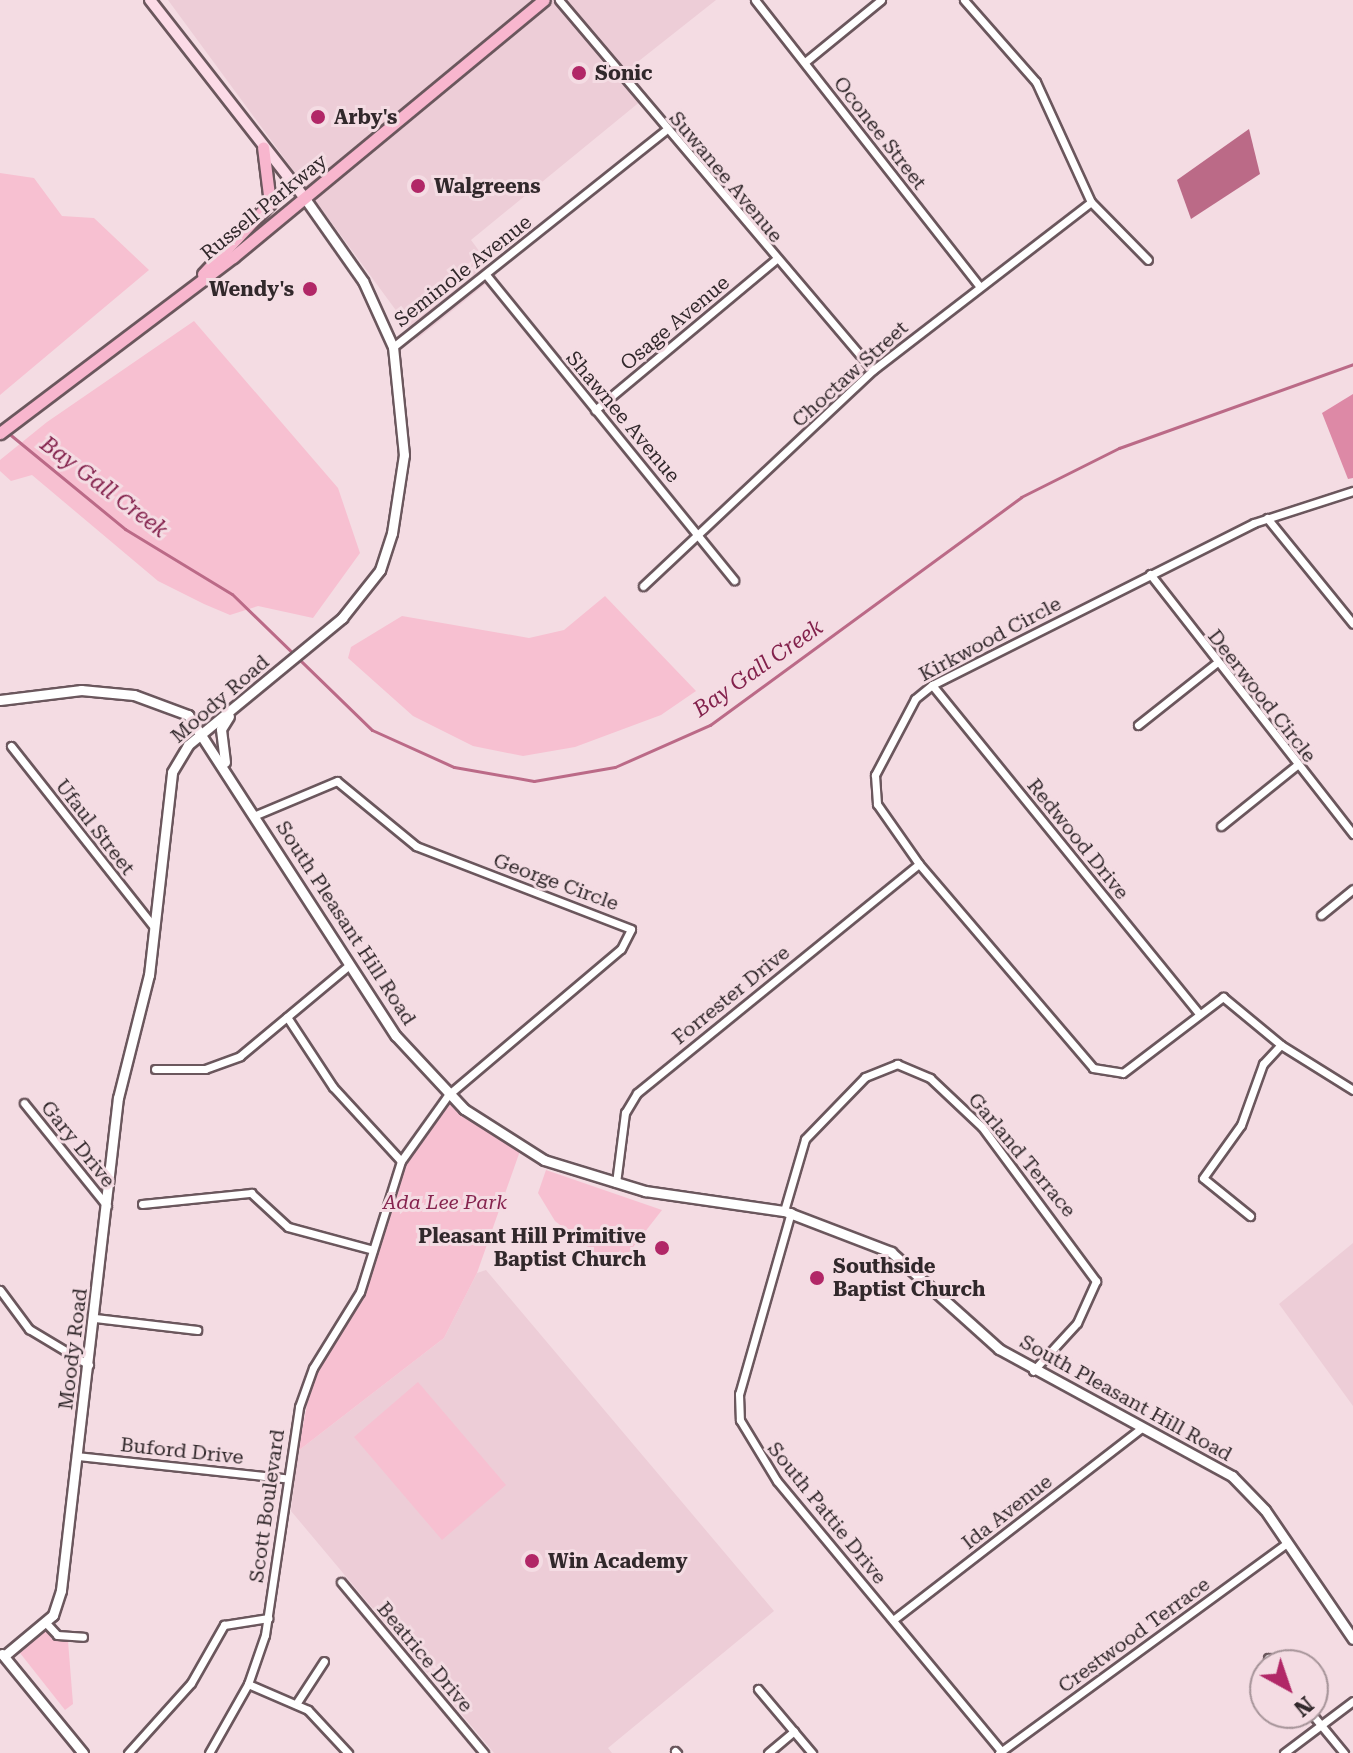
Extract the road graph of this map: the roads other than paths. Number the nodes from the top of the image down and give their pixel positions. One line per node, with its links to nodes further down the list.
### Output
1 (150, 0): 9 (main road, Moody Road)
2 (544, 0): 10 (main road, Russell Parkway)
3 (559, 0): 8 (street, Suwanee Avenue)
4 (755, 0): 7 (street, Oconee Street)
5 (881, 0): 7 (street)
6 (964, 0): 11 (street)
7 (805, 62): 15 (street, Oconee Street)
8 (665, 131): 12 (street, Suwanee Avenue); 14 (street, Seminole Avenue)
9 (263, 147): 10 (main road, Moody Road); 16 (main road)
10 (304, 197): 16 (main road, Russell Parkway); 17 (street, Moody Road)
11 (1091, 202): 13 (street); 15 (street, Choctaw Street)
12 (775, 260): 18 (street, Suwanee Avenue); 19 (street, Osage Avenue)
13 (1148, 260)
14 (487, 276): 17 (street, Seminole Avenue); 19 (street, Shawnee Avenue)
15 (979, 286): 18 (street, Choctaw Street)
16 (189, 290): 20 (main road, Russell Parkway)
17 (393, 347): 31 (street, Moody Road)
18 (873, 370): 23 (street, Choctaw Street)
19 (595, 410): 23 (street, Shawnee Avenue)
20 (0, 433)
21 (1353, 491): 22 (street, Kirkwood Circle)
22 (1267, 518): 24 (street, Kirkwood Circle); 27 (street)
23 (701, 535): 25 (street, Shawnee Avenue); 26 (street, Choctaw Street)
24 (1150, 574): 28 (street, Deerwood Circle); 29 (street, Kirkwood Circle)
25 (734, 580)
26 (643, 586)
27 (1353, 624)
28 (1215, 664): 32 (street); 36 (street, Deerwood Circle)
29 (932, 685): 40 (street, Kirkwood Circle); 45 (street, Redwood Drive)
30 (0, 700): 33 (street, South Pleasant Hill Road)
31 (238, 704): 33 (street, Moody Road); 35 (street)
32 (1138, 725)
33 (202, 733): 35 (street, South Pleasant Hill Road); 43 (street, Moody Road)
34 (11, 746): 43 (street, Ufaul Street)
35 (225, 765): 37 (street, South Pleasant Hill Road)
36 (1297, 765): 38 (street); 39 (street, Deerwood Circle)
37 (256, 815): 44 (street, South Pleasant Hill Road); 50 (street, George Circle)
38 (1221, 826)
39 (1353, 834)
40 (919, 864): 45 (street, Kirkwood Circle); 53 (street, Forrester Drive)
41 (1353, 889): 42 (street)
42 (1321, 915)
43 (154, 927): 55 (street, Moody Road)
44 (348, 966): 46 (street); 50 (street, South Pleasant Hill Road)
45 (1199, 1013): 47 (street)
46 (287, 1017): 48 (street); 52 (street)
47 (1281, 1045): 49 (street); 57 (street)
48 (155, 1069)
49 (1353, 1090)
50 (448, 1095): 52 (street, Scott Boulevard); 53 (street, South Pleasant Hill Road)
51 (24, 1103): 55 (street, Gary Drive)
52 (401, 1161): 58 (street, Scott Boulevard)
53 (616, 1183): 56 (street, South Pleasant Hill Road)
54 (142, 1204): 58 (street)
55 (107, 1206): 60 (street, Moody Road)
56 (788, 1212): 63 (street, South Pleasant Hill Road); 63 (street, Garland Terrace); 70 (street, South Pattie Drive)
57 (1250, 1216)
58 (373, 1250): 66 (street, Scott Boulevard)
59 (0, 1290): 62 (street)
60 (95, 1318): 61 (street); 62 (street, Moody Road)
61 (197, 1330)
62 (89, 1365): 65 (street, Moody Road)
63 (1033, 1371): 64 (street, South Pleasant Hill Road)
64 (1140, 1429): 67 (street, South Pleasant Hill Road); 70 (street, Ida Avenue)
65 (77, 1456): 66 (street, Buford Drive); 71 (street, Moody Road)
66 (284, 1478): 69 (street, Scott Boulevard)
67 (1287, 1543): 73 (street, South Pleasant Hill Road); 84 (street, Crestwood Terrace)
68 (341, 1582): 89 (street, Beatrice Drive)
69 (268, 1618): 76 (street, Scott Boulevard); 86 (street)
70 (893, 1620): 84 (street, South Pattie Drive)
71 (46, 1623): 72 (street); 74 (street, Moody Road)
72 (83, 1637)
73 (1353, 1639)
74 (1, 1655): 85 (street)
75 (324, 1661): 79 (street)
76 (248, 1684): 79 (street); 87 (street, Scott Boulevard)
77 (758, 1689): 83 (street)
78 (1353, 1701): 80 (street)
79 (296, 1704): 88 (street)
80 (1329, 1720)
81 (1317, 1729): 92 (street)
82 (1324, 1729): 93 (street)
83 (794, 1731): 90 (street); 91 (street)
84 (1000, 1752)
85 (83, 1753)
86 (128, 1753)
87 (209, 1753)
88 (348, 1753)
89 (484, 1753)
90 (768, 1753)
91 (812, 1753)
92 (1284, 1753)
93 (1344, 1753)

